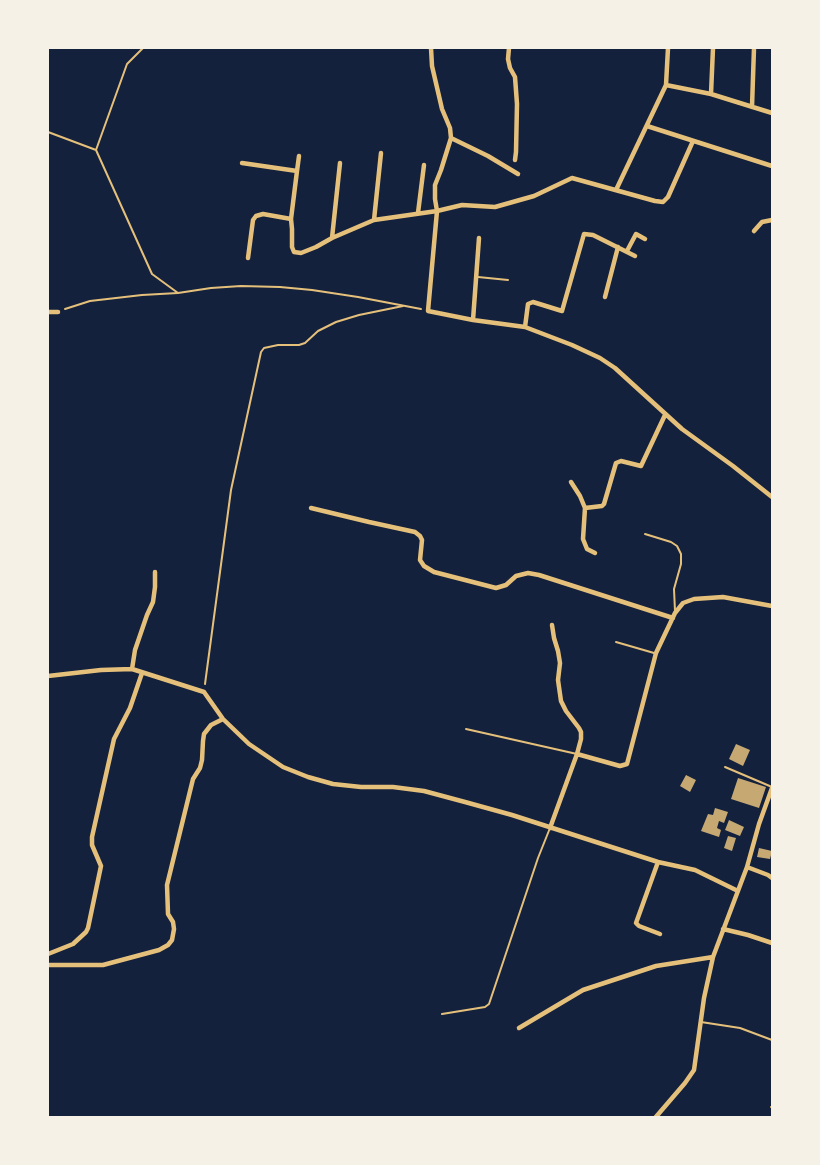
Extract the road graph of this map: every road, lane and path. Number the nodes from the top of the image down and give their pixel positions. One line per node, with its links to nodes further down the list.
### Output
1 (143, 48): 15 (path)
2 (431, 48): 13 (street)
3 (509, 48): 18 (street)
4 (668, 48): 7 (street)
5 (713, 48): 8 (street)
6 (754, 48): 9 (street)
7 (666, 85): 8 (street); 11 (street)
8 (711, 94): 9 (street)
9 (752, 107): 10 (street)
10 (772, 113)
11 (647, 126): 14 (street); 25 (street)
12 (48, 132): 15 (path)
13 (451, 138): 24 (street); 26 (street)
14 (693, 141): 22 (street); 25 (street)
15 (96, 150): 41 (path)
16 (381, 153): 29 (street)
17 (299, 156): 23 (street)
18 (514, 160)
19 (340, 163): 32 (street)
20 (242, 164): 23 (street)
21 (424, 165): 27 (street)
22 (772, 166)
23 (297, 171): 28 (street)
24 (518, 174)
25 (616, 190): 26 (street)
26 (437, 210): 27 (street); 44 (street)
27 (418, 213): 29 (street)
28 (291, 219): 32 (street); 38 (street)
29 (374, 220): 32 (street)
30 (772, 220): 31 (street)
31 (754, 232)
32 (332, 238)
33 (479, 238): 39 (street)
34 (645, 239): 36 (street)
35 (618, 247): 36 (street); 42 (street); 48 (street)
36 (627, 251): 37 (street)
37 (635, 256)
38 (248, 258)
39 (476, 276): 40 (lane); 47 (street)
40 (508, 280)
41 (178, 293): 43 (path); 46 (path)
42 (605, 297)
43 (403, 306): 44 (path); 65 (path)
44 (428, 311): 47 (street)
45 (48, 312): 46 (street)
46 (58, 312)
47 (473, 320): 48 (street)
48 (524, 327): 49 (street)
49 (665, 415): 51 (street); 53 (street)
50 (571, 482): 53 (street)
51 (772, 497)
52 (311, 508): 58 (street)
53 (585, 508): 55 (street)
54 (646, 534): 58 (lane)
55 (595, 553)
56 (155, 572): 62 (street)
57 (772, 606): 58 (street)
58 (674, 615): 61 (street)
59 (552, 624): 68 (street)
60 (616, 642): 61 (lane)
61 (656, 654): 68 (street)
62 (132, 670): 63 (street); 64 (street)
63 (142, 673): 65 (street); 79 (street)
64 (48, 676)
65 (204, 692): 66 (street)
66 (223, 719): 71 (street); 81 (street)
67 (466, 729): 68 (lane)
68 (577, 754): 71 (street)
69 (725, 767): 70 (lane)
70 (772, 788): 73 (street)
71 (550, 828): 72 (street); 82 (lane)
72 (658, 862): 75 (street); 77 (street)
73 (747, 867): 74 (street); 75 (street)
74 (772, 878)
75 (738, 891): 76 (street)
76 (723, 929): 78 (street); 80 (street)
77 (660, 934)
78 (772, 943)
79 (48, 954)
80 (713, 957): 83 (street); 84 (street)
81 (48, 965)
82 (442, 1014)
83 (701, 1022): 85 (lane); 86 (street)
84 (519, 1028)
85 (772, 1040)
86 (654, 1118)

